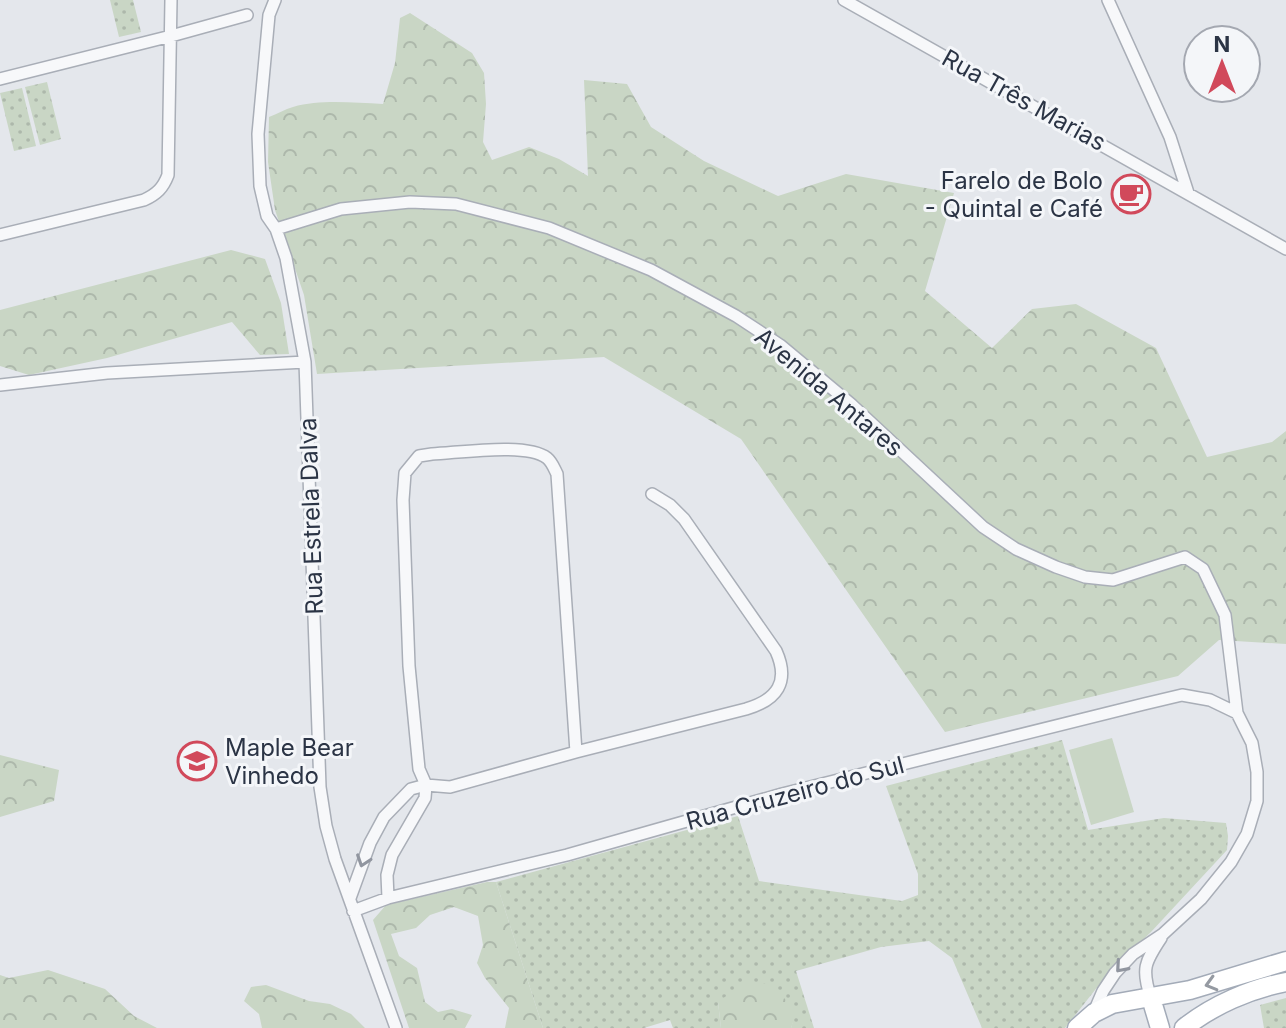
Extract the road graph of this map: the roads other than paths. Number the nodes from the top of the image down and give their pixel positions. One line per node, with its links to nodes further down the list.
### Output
1 (171, 0): 6 (street)
2 (275, 0): 11 (street, Rua Estrela Dalva)
3 (844, 0): 9 (street, Rua Três Marias)
4 (1108, 0): 8 (street)
5 (247, 15): 6 (street)
6 (171, 36): 7 (street); 12 (street)
7 (0, 79)
8 (1178, 160): 9 (street); 10 (street)
9 (1171, 183): 10 (street, Rua Três Marias)
10 (1188, 193): 13 (street, Rua Três Marias)
11 (276, 229): 14 (street, Rua Estrela Dalva); 17 (street, Avenida Antares)
12 (0, 235)
13 (1286, 249)
14 (305, 362): 15 (street); 20 (street, Rua Estrela Dalva)
15 (0, 385)
16 (652, 494): 18 (street)
17 (1237, 713): 21 (street, Rua Cruzeiro do Sul); 23 (street)
18 (576, 752): 19 (street); 19 (street)
19 (426, 785): 20 (street, one-way to 20); 21 (street)
20 (350, 898): 22 (street, Rua Estrela Dalva)
21 (388, 898): 22 (street, Rua Cruzeiro do Sul)
22 (353, 911): 28 (street, Rua Estrela Dalva)
23 (1163, 934): 26 (street); 27 (street, one-way to 27)
24 (1286, 961): 26 (main road, one-way to 26)
25 (1286, 982): 30 (main road)
26 (1151, 998): 27 (main road); 29 (main road)
27 (1086, 1022)
28 (396, 1028)
29 (1160, 1028)
30 (1184, 1028)

